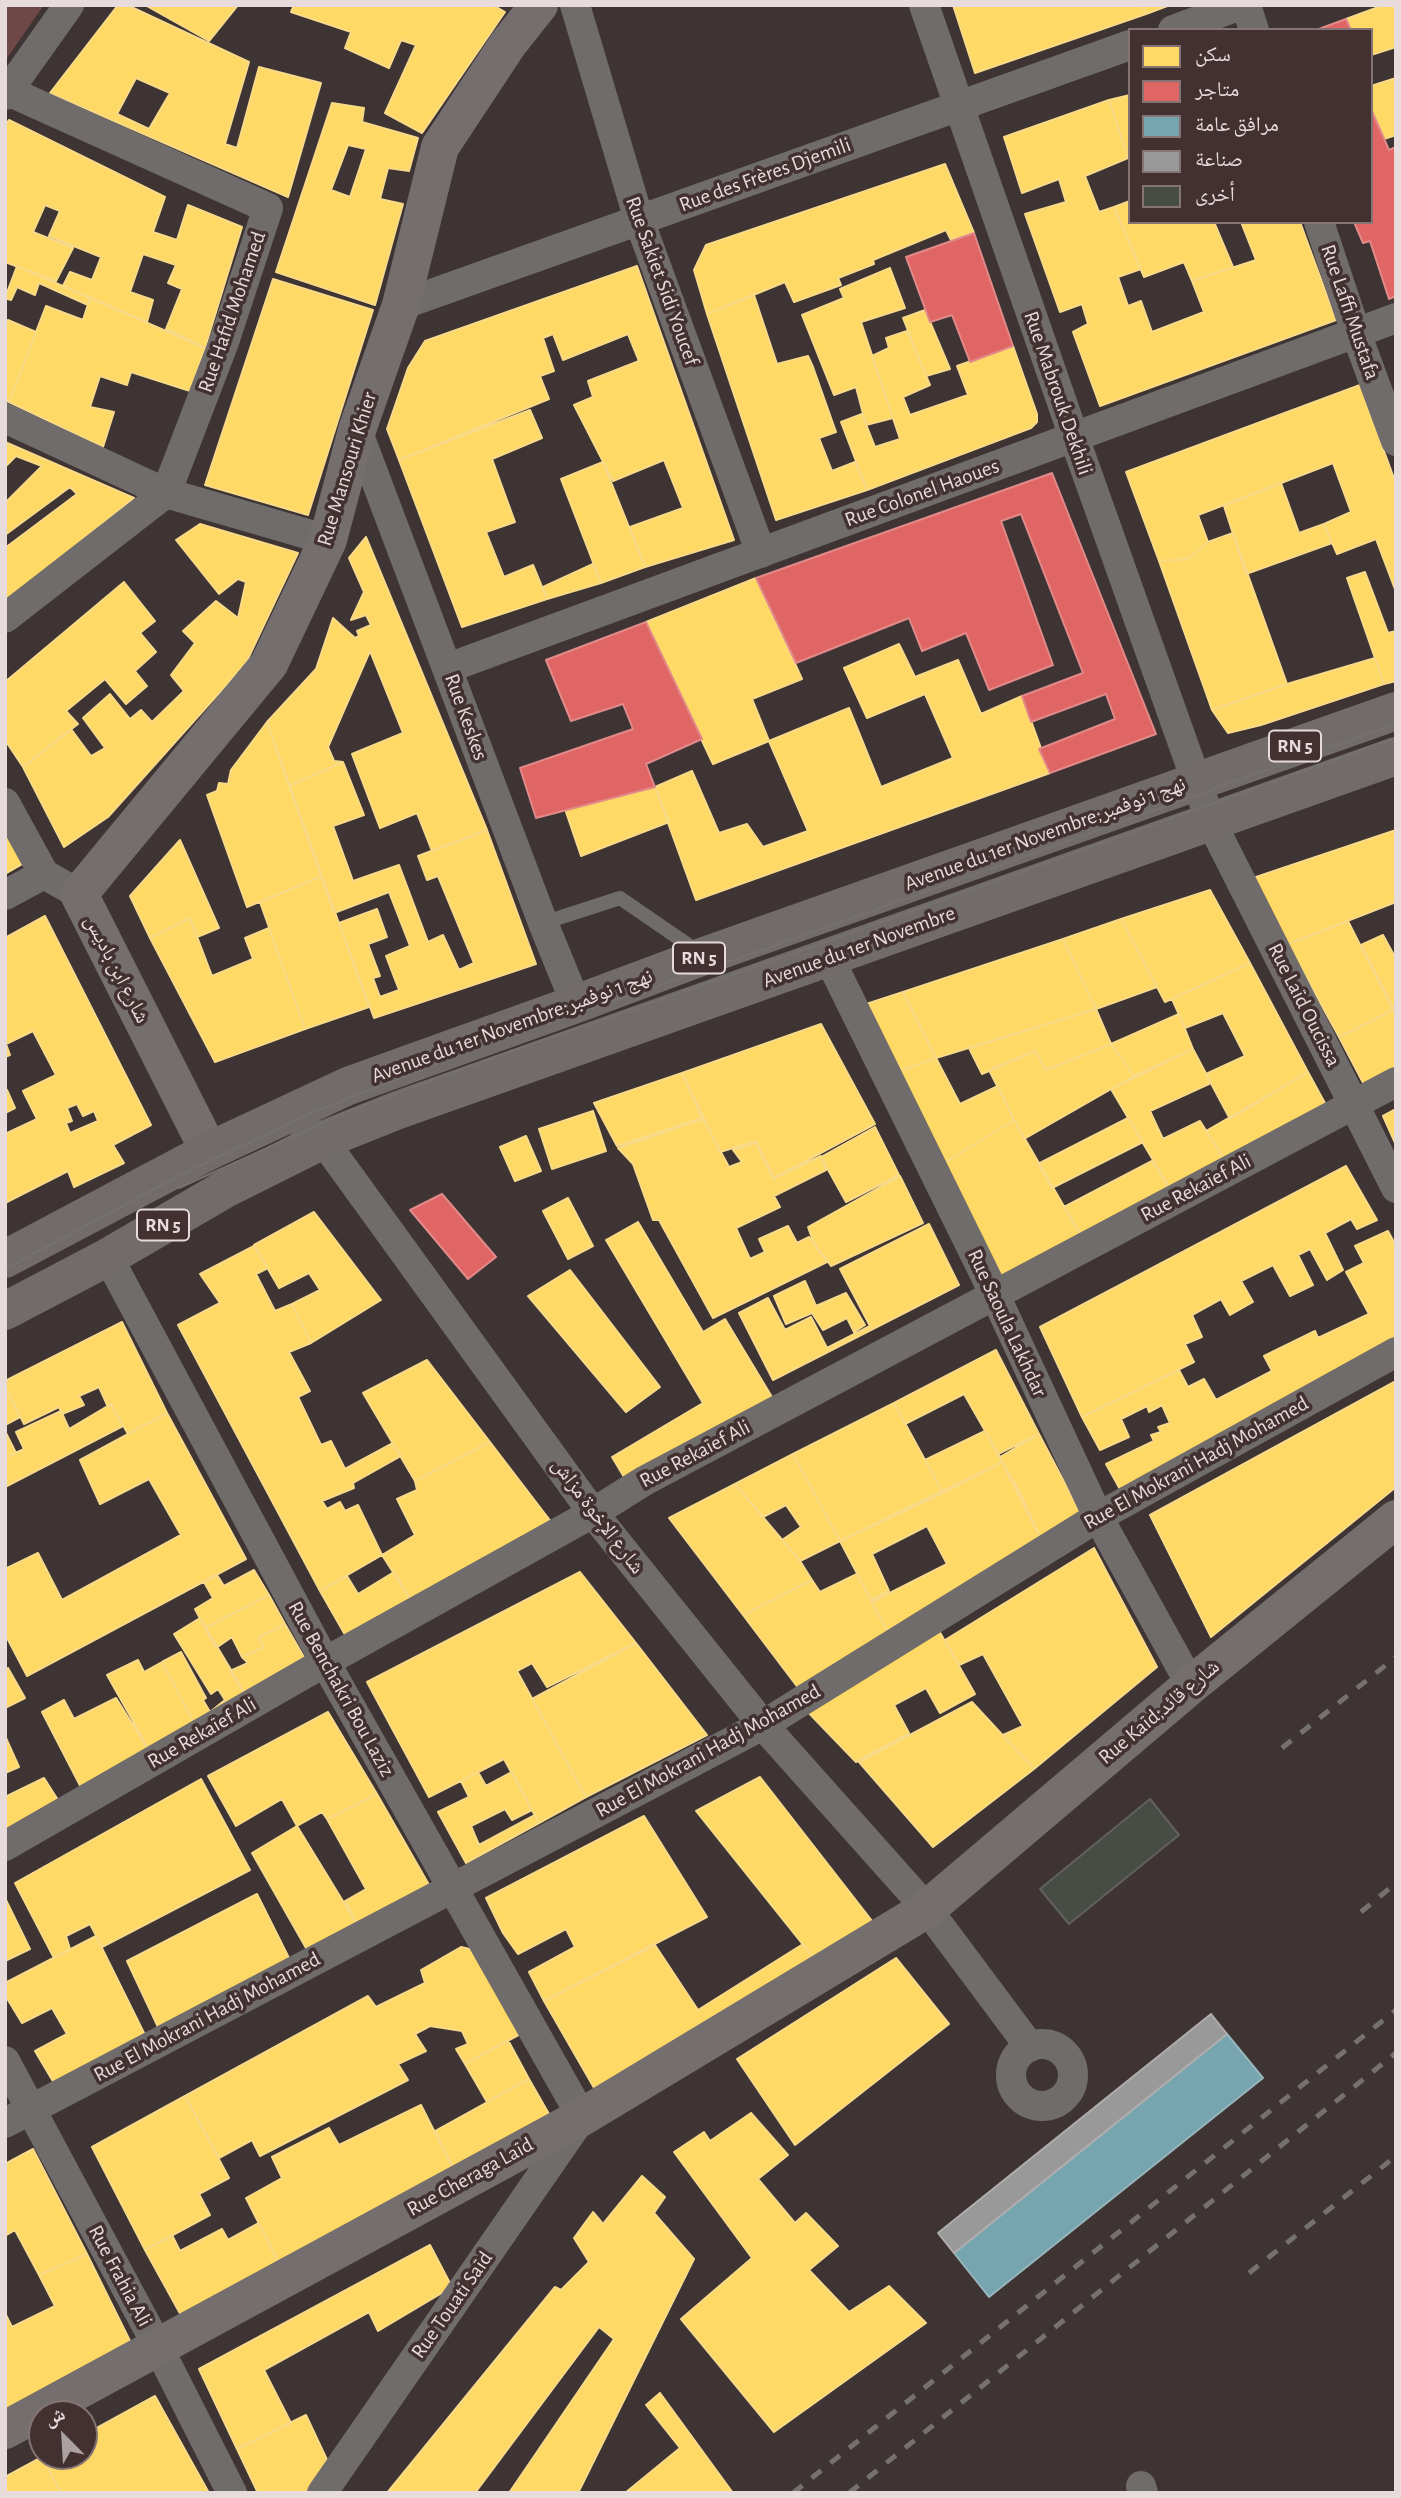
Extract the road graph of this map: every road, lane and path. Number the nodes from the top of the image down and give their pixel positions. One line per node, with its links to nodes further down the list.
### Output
1 (69, 5): 9 (street)
2 (575, 5): 11 (street, Rue Sakiet Sidi Youcef)
3 (924, 5): 10 (street, Rue Mabrouk Dekhili)
4 (1244, 5): 6 (street); 7 (street)
5 (530, 8): 13 (street, Rue Mansouri Khier)
6 (1179, 28)
7 (1253, 28)
8 (1128, 46): 10 (street, Rue des Frères Djemili)
9 (7, 93): 20 (street, Rue Hafid Mohamed)
10 (958, 106): 11 (street, Rue des Frères Djemili); 18 (street, Rue Mabrouk Dekhili)
11 (639, 220): 13 (street, Rue des Frères Djemili); 22 (street, Rue Sakiet Sidi Youcef)
12 (1320, 224): 15 (street, Rue Laffi Mustafa)
13 (401, 305): 17 (street, Rue Mansouri Khier)
14 (1396, 318): 15 (street, Rue Colonel Haoues)
15 (1356, 333): 18 (street, Rue Colonel Haoues); 19 (street, Rue Laffi Mustafa)
16 (5, 418): 20 (street)
17 (357, 430): 21 (street, Rue Mansouri Khier); 24 (street, Rue Keskes)
18 (1074, 437): 22 (street, Rue Colonel Haoues); 27 (street, Rue Mabrouk Dekhili)
19 (1396, 441)
20 (166, 493): 21 (street); 23 (street)
21 (328, 540): 31 (street, Rue Mansouri Khier)
22 (761, 553): 24 (street, Rue Colonel Haoues)
23 (5, 618)
24 (448, 668): 33 (street, Rue Keskes)
25 (1396, 711): 27 (main road, RN 5)
26 (1396, 756): 29 (main road, Avenue du 1er Novembre / RN 5)
27 (1195, 780): 29 (street, Rue Mabrouk Dekhili); 34 (main road, Avenue du 1er Novembre;نهج 1 نوفمبر / RN 5)
28 (5, 803): 30 (street)
29 (1211, 822): 35 (main road, Avenue du 1er Novembre / RN 5); 38 (street, Rue Laïd Oucissa)
30 (44, 874): 31 (street, شارع ابن باديس); 32 (street)
31 (79, 894): 41 (street, شارع ابن باديس)
32 (5, 895)
33 (543, 923): 34 (lane); 36 (street, Rue Keskes)
34 (704, 956): 36 (main road, Avenue du 1er Novembre;نهج 1 نوفمبر / RN 5)
35 (829, 958): 40 (main road, Avenue du 1er Novembre / RN 5); 45 (street, Rue Saoula Lakhdar)
36 (576, 1004): 39 (main road, Avenue du 1er Novembre;نهج 1 نوفمبر / RN 5)
37 (1396, 1082): 38 (street, Rue Rekaïef Ali)
38 (1355, 1104): 42 (street, Rue Laïd Oucissa); 45 (street, Rue Rekaïef Ali)
39 (284, 1115): 40 (street, شارع الإخوة مزاش); 41 (main road, Avenue du 1er Novembre;نهج 1 نوفمبر / RN 5)
40 (323, 1140): 43 (main road, RN 5); 48 (street, شارع الإخوة مزاش)
41 (209, 1151): 44 (main road, Avenue du 1er Novembre;نهج 1 نوفمبر / RN 5)
42 (1396, 1188)
43 (108, 1257): 46 (main road, RN 5); 51 (street, Rue Benchakri Bou Laziz)
44 (5, 1259)
45 (995, 1295): 48 (street, Rue Rekaïef Ali); 49 (street, Rue Saoula Lakhdar)
46 (5, 1311)
47 (1396, 1352): 49 (street, Rue El Mokrani Hadj Mohamed)
48 (593, 1513): 51 (street, Rue Rekaïef Ali); 53 (street, شارع الإخوة مزاش)
49 (1098, 1517): 52 (street, Rue Saoula Lakhdar); 53 (street, Rue El Mokrani Hadj Mohamed)
50 (1396, 1519): 52 (street, Rue Kaïd;شارع قائد)
51 (325, 1662): 54 (street, Rue Rekaïef Ali); 55 (street, Rue Benchakri Bou Laziz)
52 (1191, 1685): 56 (street, Rue Kaïd;شارع قائد)
53 (763, 1726): 55 (street, Rue El Mokrani Hadj Mohamed); 56 (street, شارع الإخوة مزاش)
54 (5, 1846)
55 (454, 1888): 59 (street, Rue El Mokrani Hadj Mohamed); 60 (street, Rue Benchakri Bou Laziz)
56 (927, 1909): 57 (street, شارع الإخوة مزاش); 60 (street, Rue Cheraga Laïd)
57 (1030, 2047)
58 (5, 2061): 59 (street, Rue Frahia Ali)
59 (18, 2116): 61 (street, Rue Frahia Ali)
60 (582, 2117): 61 (street, Rue Cheraga Laïd); 64 (street, Rue Touati Saïd)
61 (158, 2347): 62 (street, Rue Cheraga Laïd); 63 (street, Rue Frahia Ali)
62 (5, 2430)
63 (232, 2493)
64 (322, 2493)

